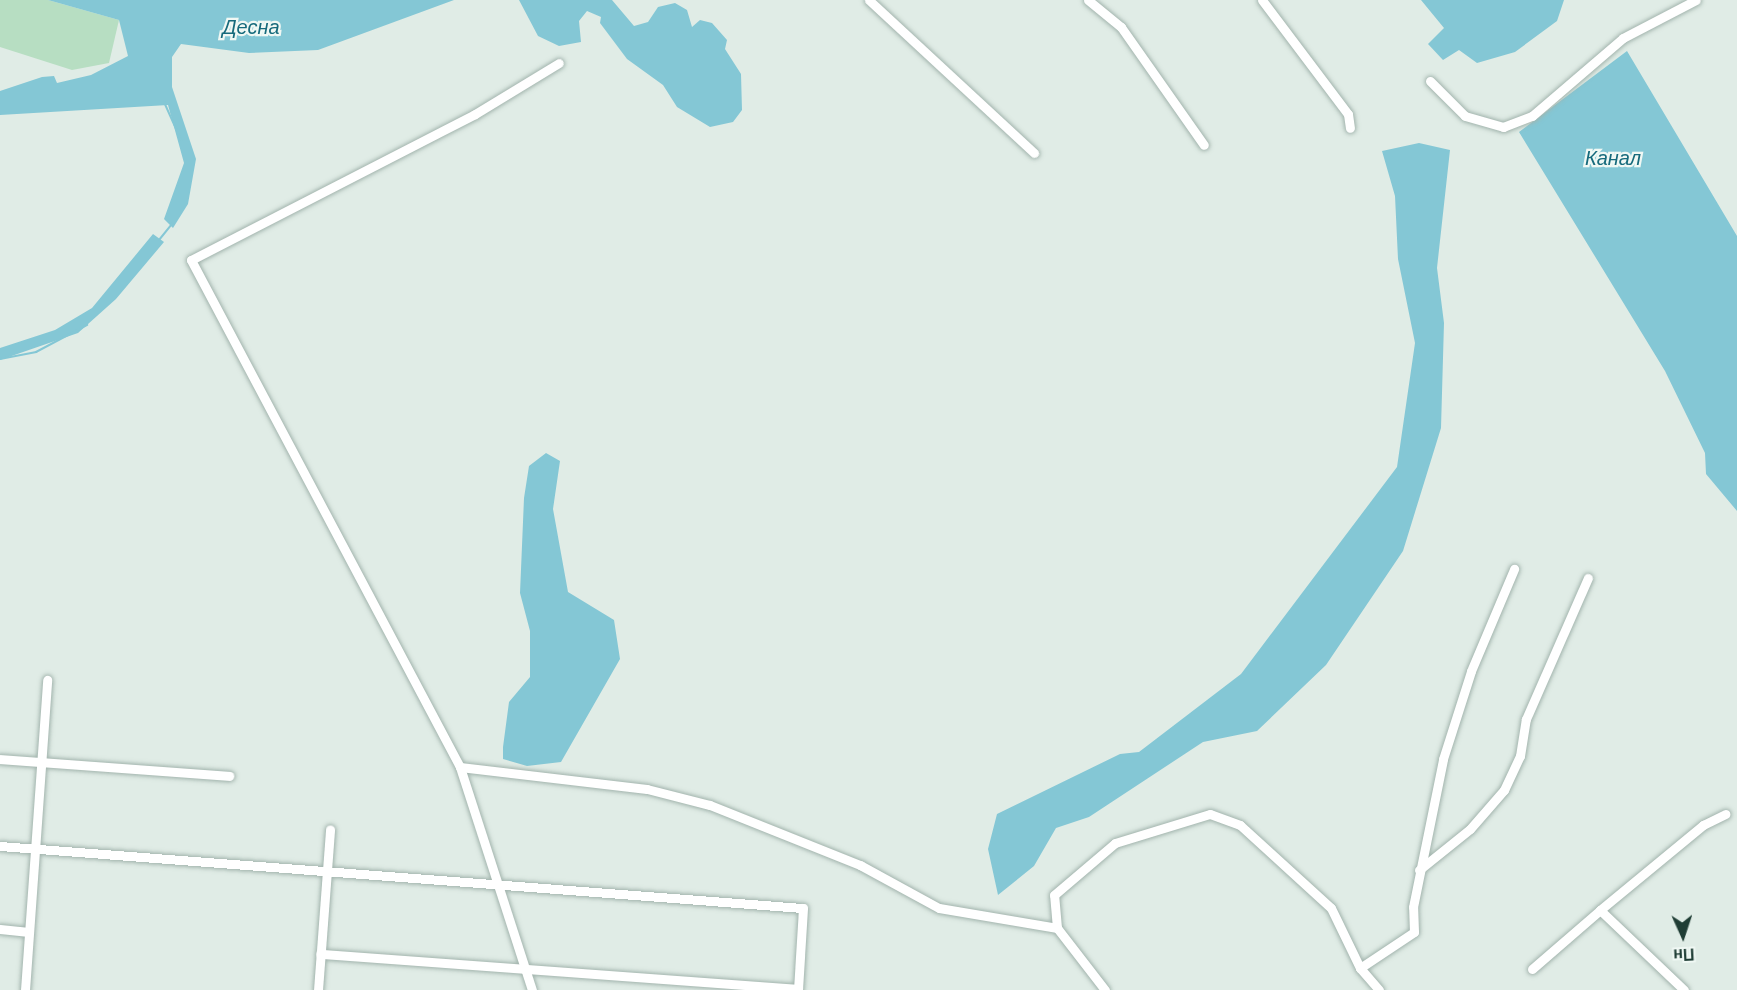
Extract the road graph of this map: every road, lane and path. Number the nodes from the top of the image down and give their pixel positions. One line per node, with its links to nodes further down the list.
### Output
1 (869, 0): 9 (street)
2 (1088, 0): 8 (street)
3 (1262, 0): 7 (street)
4 (1696, 0): 6 (street)
5 (559, 63): 15 (street)
6 (1430, 81)
7 (1350, 128)
8 (1204, 145)
9 (1034, 153)
10 (1514, 569): 21 (street)
11 (1588, 578): 21 (street)
12 (47, 680): 14 (street)
13 (0, 759): 14 (street)
14 (40, 762): 16 (street); 20 (street)
15 (460, 767): 23 (street); 25 (street)
16 (229, 776)
17 (1726, 814): 24 (street)
18 (330, 830): 22 (street)
19 (0, 846): 20 (street)
20 (33, 849): 22 (street); 27 (street)
21 (1419, 870): 29 (street)
22 (327, 872): 23 (street); 28 (street)
23 (498, 884): 30 (street); 30 (street)
24 (1600, 910): 31 (street); 37 (street)
25 (1057, 928): 29 (street); 35 (street)
26 (0, 929): 27 (street)
27 (29, 932): 32 (street)
28 (320, 954): 30 (street); 33 (street)
29 (1360, 968): 36 (street)
30 (525, 969): 34 (street)
31 (1532, 969)
32 (25, 990)
33 (318, 990)
34 (532, 990)
35 (1105, 990)
36 (1379, 990)
37 (1684, 990)

